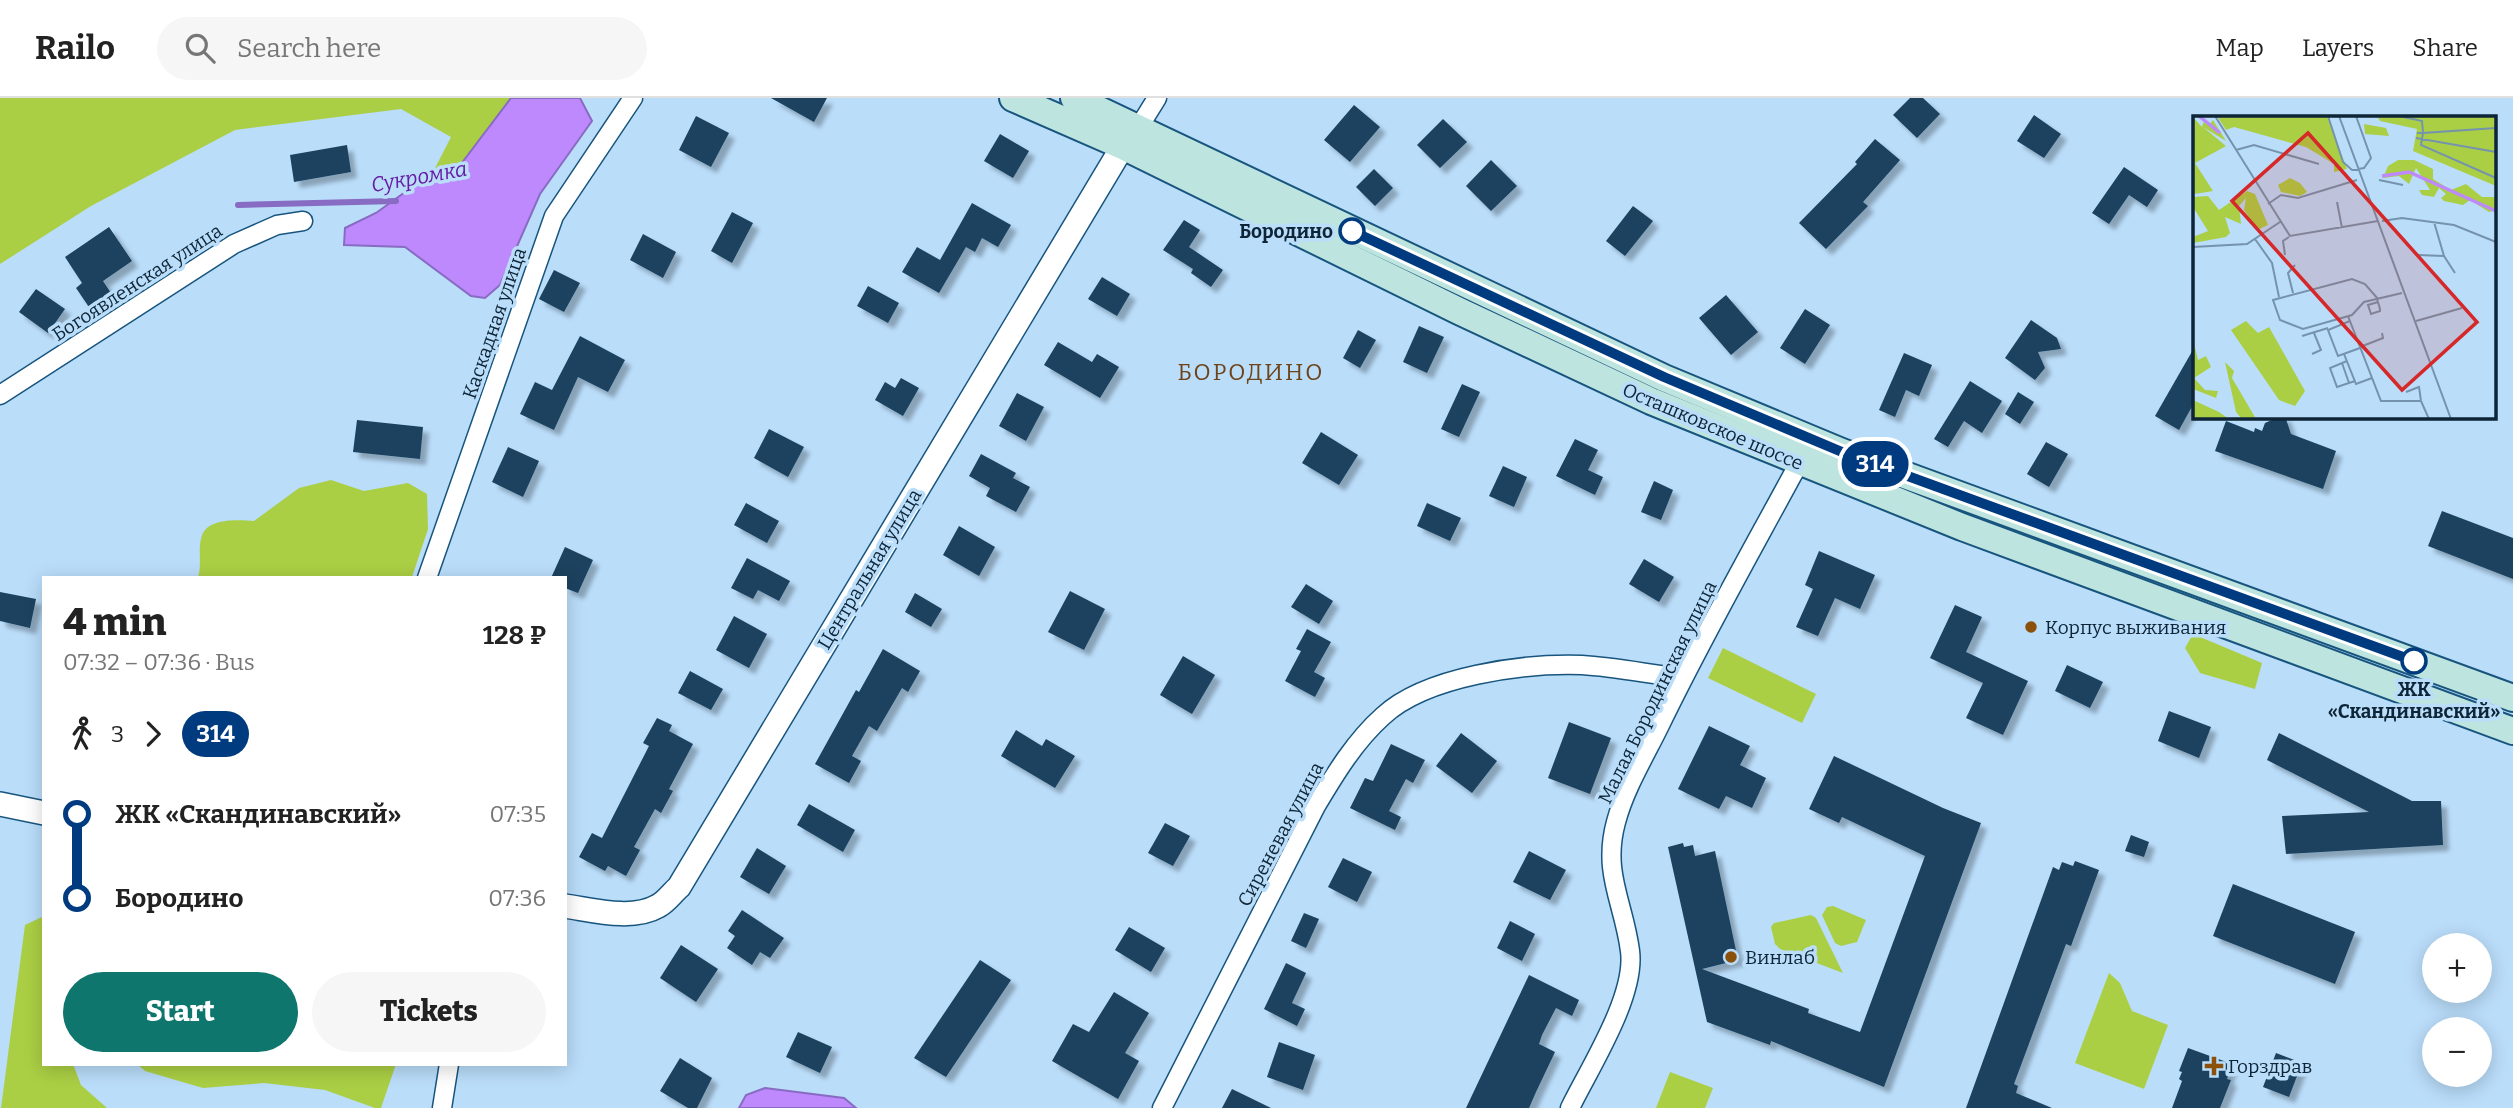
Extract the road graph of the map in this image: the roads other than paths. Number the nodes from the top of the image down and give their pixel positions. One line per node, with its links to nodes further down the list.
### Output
1 (634, 98): 9 (street, Каскадная улица)
2 (1013, 98): 5 (main road, Осташковское шоссе)
3 (1074, 98): 5 (main road, Осташковское шоссе)
4 (1157, 98): 5 (street)
5 (1131, 137): 8 (main road, Осташковское шоссе); 11 (main road, Осташковское шоссе); 15 (street, Центральная улица)
6 (303, 221): 7 (street, Богоявленская улица)
7 (0, 395)
8 (1799, 463): 10 (street, Малая Бородинская улица); 12 (main road, Осташковское шоссе)
9 (428, 576)
10 (1683, 678): 18 (street, Сиреневая улица); 19 (street, Малая Бородинская улица)
11 (2513, 698)
12 (2513, 731)
13 (0, 804): 14 (street)
14 (42, 813)
15 (567, 906)
16 (449, 1066): 17 (street)
17 (442, 1108)
18 (1162, 1108)
19 (1570, 1108)

